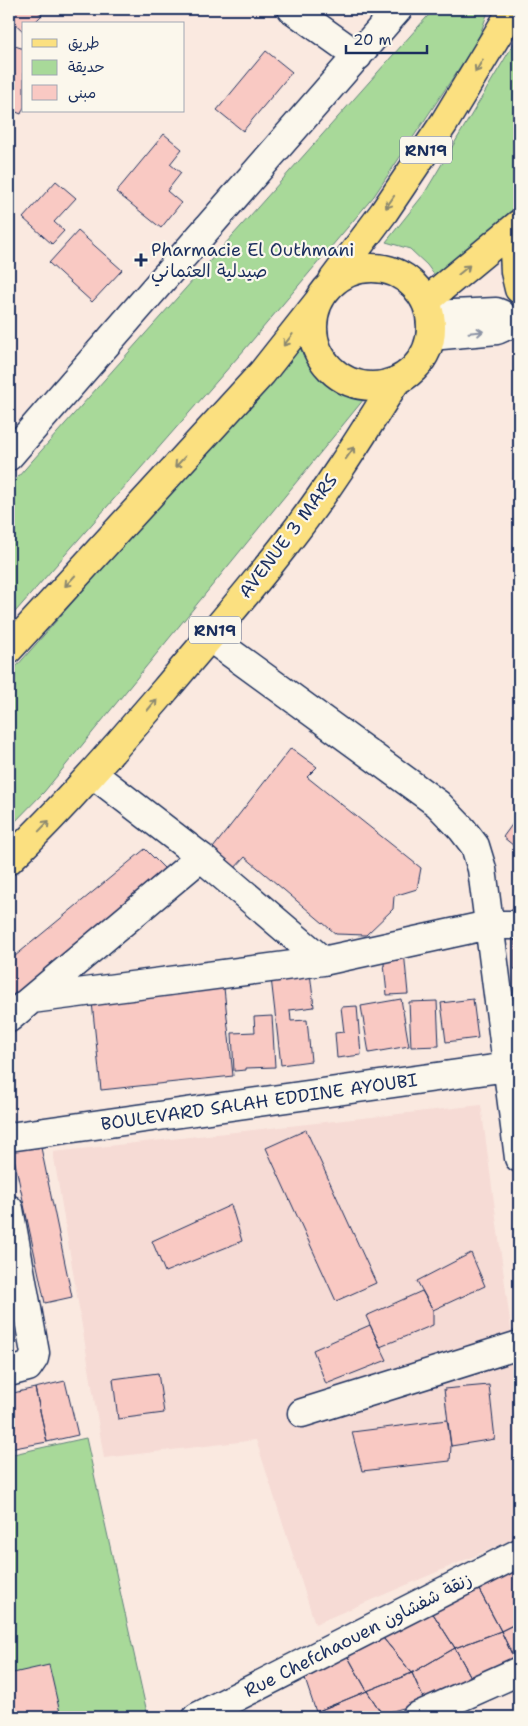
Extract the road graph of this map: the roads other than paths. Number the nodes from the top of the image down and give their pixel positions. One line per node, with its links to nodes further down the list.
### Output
1 (292, 9): 4 (street)
2 (398, 9): 4 (street)
3 (513, 9): 7 (main road, RN19, one-way to 7)
4 (358, 56): 11 (street)
5 (516, 227): 6 (main road); 8 (main road, RN19, one-way to 5)
6 (519, 289)
7 (324, 293): 8 (main road, RN19); 10 (main road, RN19); 13 (main road, RN19, one-way to 13)
8 (429, 318): 9 (street); 10 (main road, RN19)
9 (519, 320)
10 (396, 381): 12 (main road, AVENUE 3 MARS / RN19, one-way to 10)
11 (9, 456)
12 (209, 637): 14 (main road, AVENUE 3 MARS / RN19, one-way to 12); 17 (street)
13 (9, 649)
14 (93, 774): 15 (street); 16 (main road, AVENUE 3 MARS / RN19, one-way to 14)
15 (201, 857): 19 (street); 20 (street)
16 (9, 860)
17 (488, 925): 18 (street); 19 (street); 22 (street)
18 (519, 925)
19 (323, 961): 20 (street)
20 (32, 998): 21 (street)
21 (9, 1018)
22 (508, 1067): 23 (street, BOULEVARD SALAH EDDINE AYOUBI); 24 (street)
23 (9, 1137)
24 (519, 1158)
25 (9, 1209): 27 (street)
26 (519, 1345): 28 (street)
27 (18, 1370)
28 (302, 1413)
29 (519, 1553): 31 (street, Rue Chefchaouen زنقة شفشاون)
30 (519, 1671): 32 (street)
31 (197, 1717)
32 (416, 1717)

